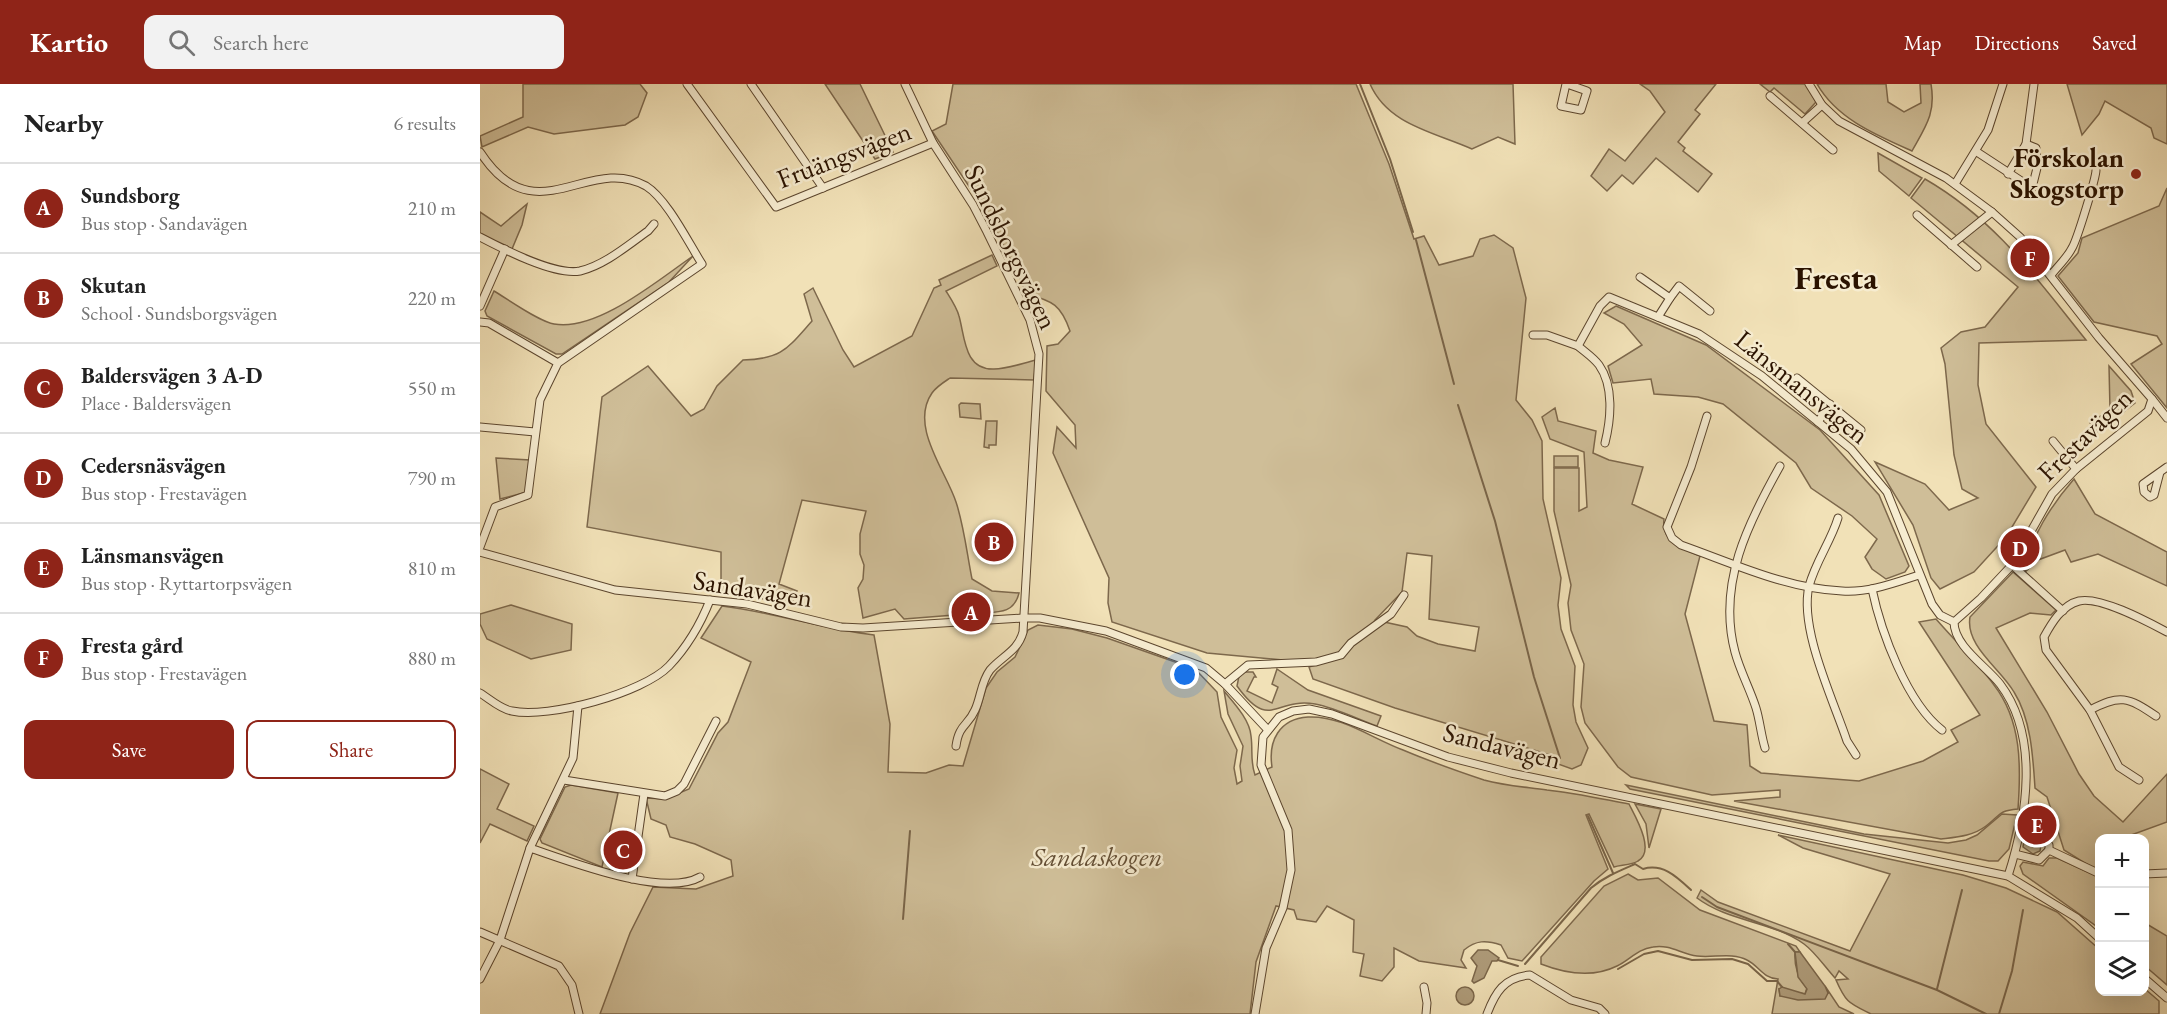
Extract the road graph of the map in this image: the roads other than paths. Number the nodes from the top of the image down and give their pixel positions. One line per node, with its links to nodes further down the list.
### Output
1 (687, 84): 19 (street, Fruängsvägen)
2 (751, 84): 19 (street)
3 (904, 84): 11 (street, Sundsborgsvägen)
4 (1566, 84): 4 (street)
5 (1809, 84): 9 (street, Frestavägen)
6 (2003, 84): 15 (street)
7 (2034, 84): 12 (street)
8 (1770, 96): 10 (street)
9 (1821, 105): 10 (street); 18 (street, Frestavägen)
10 (1802, 123): 13 (street)
11 (933, 143): 19 (street, Fruängsvägen); 63 (street, Sundsborgsvägen)
12 (2026, 144): 17 (street); 17 (street)
13 (1833, 150)
14 (480, 152): 36 (street)
15 (1977, 152): 17 (street); 18 (street)
16 (2096, 170): 27 (street)
17 (2008, 174)
18 (1955, 184): 20 (street, Frestavägen)
19 (823, 188)
20 (1992, 212): 24 (street); 27 (street, Frestavägen)
21 (1917, 215): 24 (street)
22 (654, 224): 25 (street)
23 (480, 237): 25 (street)
24 (1951, 245): 26 (street)
25 (505, 249): 30 (street)
26 (1977, 267)
27 (2051, 275): 38 (street, Frestavägen)
28 (1640, 277): 29 (street)
29 (1670, 298): 31 (street); 32 (street)
30 (480, 306)
31 (1710, 311)
32 (1658, 317): 35 (street, Länsmansvägen); 42 (street, Länsmansvägen)
33 (480, 322): 36 (street)
34 (1533, 334): 35 (street)
35 (1578, 346): 47 (street)
36 (558, 363): 45 (street)
37 (1797, 378): 39 (street)
38 (2152, 399): 41 (street); 50 (street, Frestavägen)
39 (1830, 404): 42 (street); 44 (street)
40 (1707, 416): 55 (street)
41 (2167, 418)
42 (1818, 422): 57 (street, Länsmansvägen)
43 (480, 427): 45 (street)
44 (1861, 430)
45 (535, 432): 53 (street)
46 (2053, 441): 50 (street)
47 (1605, 443)
48 (1780, 466): 55 (street)
49 (2167, 467): 51 (street)
50 (2076, 469): 56 (street, Frestavägen)
51 (2160, 472)
52 (1838, 518): 58 (street)
53 (480, 547)
54 (480, 552): 61 (street, Sandavägen)
55 (1735, 564): 58 (street); 75 (street)
56 (2012, 565): 62 (street); 64 (street, Frestavägen)
57 (1919, 575): 59 (street); 64 (street, Länsmansvägen)
58 (1809, 586): 59 (street); 76 (street)
59 (1872, 589): 73 (street)
60 (1404, 595): 66 (street)
61 (710, 600): 63 (street, Sandavägen); 68 (street)
62 (2062, 611): 65 (street); 69 (street)
63 (1023, 618): 66 (street, Sandavägen); 74 (street)
64 (1954, 622): 80 (street)
65 (2167, 632)
66 (1225, 684): 72 (street, Sandavägen)
67 (480, 693): 68 (street)
68 (578, 706): 77 (street)
69 (2090, 710): 70 (street); 78 (street)
70 (2156, 716)
71 (716, 721): 79 (street)
72 (1267, 729): 87 (street, Sandavägen); 98 (street)
73 (1942, 730)
74 (956, 746)
75 (1765, 748)
76 (1856, 755)
77 (564, 780): 79 (street); 81 (street)
78 (2139, 780)
79 (644, 794): 89 (street)
80 (2023, 821): 82 (street); 83 (street)
81 (530, 848): 89 (street); 92 (street)
82 (2049, 850): 83 (street); 84 (street)
83 (2015, 854): 87 (street)
84 (2095, 872)
85 (2167, 873): 86 (street)
86 (2149, 874)
87 (2008, 876): 91 (street)
88 (699, 877): 89 (street)
89 (632, 879)
90 (480, 932): 92 (street)
91 (2095, 935)
92 (500, 940): 93 (street); 97 (street)
93 (480, 979)
94 (2149, 982): 96 (street)
95 (1424, 987): 99 (street)
96 (2167, 998)
97 (579, 1014)
98 (1255, 1014)
99 (1426, 1014)
100 (1487, 1014): 101 (street)
101 (1605, 1014)

